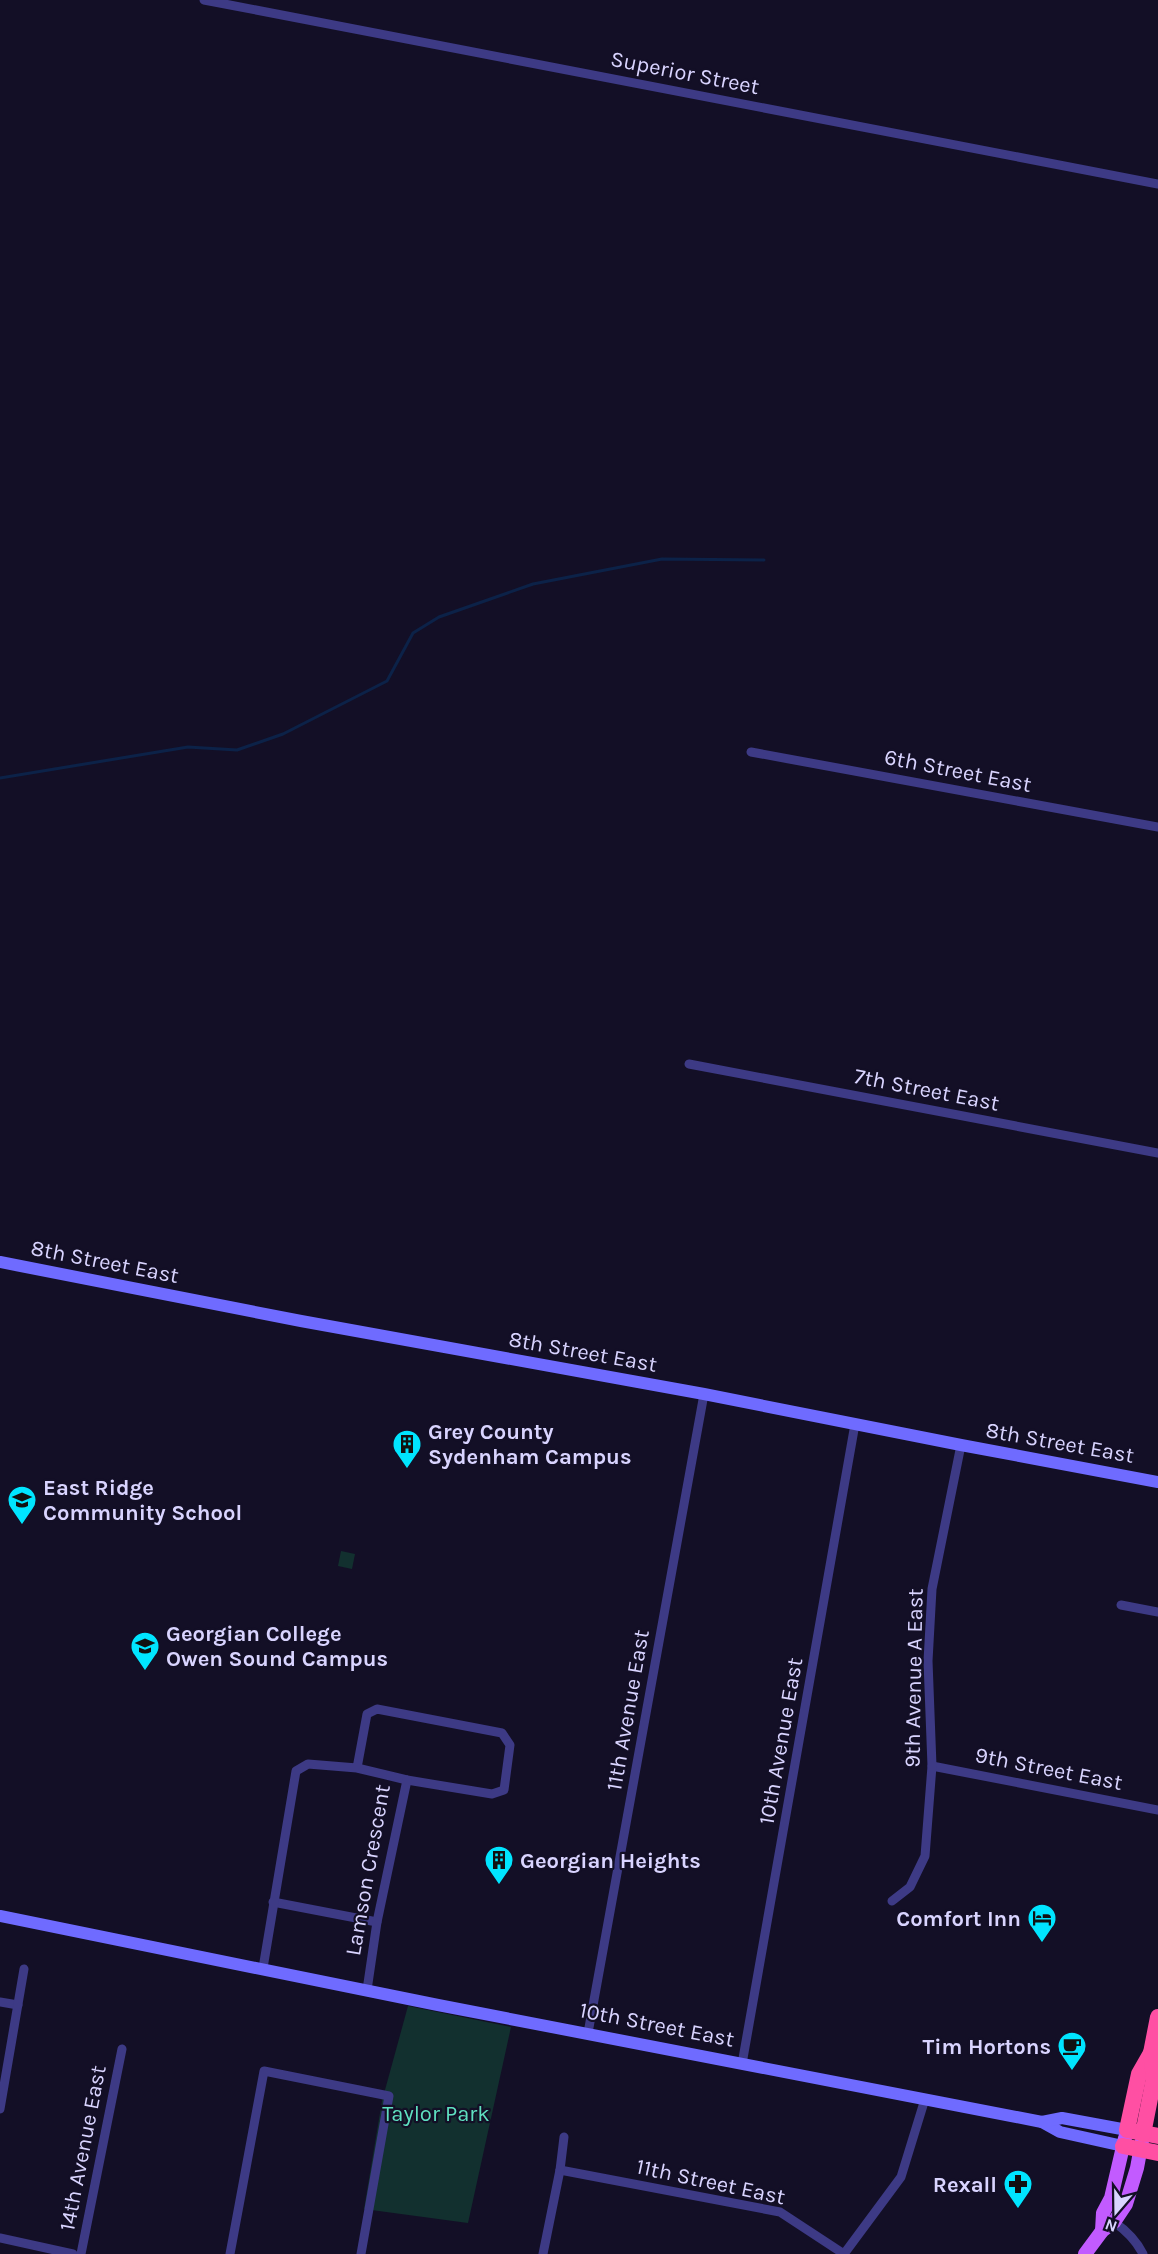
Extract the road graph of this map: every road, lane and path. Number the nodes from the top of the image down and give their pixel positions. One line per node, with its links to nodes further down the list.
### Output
1 (204, 0): 2 (street, Superior Street)
2 (1158, 184)
3 (751, 752): 4 (street, 6th Street East)
4 (1158, 827)
5 (689, 1064): 6 (street, 7th Street East)
6 (1158, 1153)
7 (0, 1262): 8 (main road, 8th Street East)
8 (704, 1394): 9 (main road, 8th Street East); 28 (street, 11th Avenue East)
9 (855, 1424): 10 (main road, 8th Street East); 30 (street, 10th Avenue East)
10 (961, 1445): 11 (main road, 8th Street East); 14 (street, 9th Avenue A East)
11 (1158, 1482)
12 (1121, 1605): 13 (street)
13 (1158, 1612)
14 (932, 1766): 17 (street, 9th Street East); 18 (street, 9th Avenue A East)
15 (357, 1768): 16 (street, Lamson Crescent); 16 (street); 19 (street, Lamson Crescent)
16 (406, 1780): 21 (street, Lamson Crescent)
17 (1158, 1810)
18 (892, 1901)
19 (273, 1902): 21 (street); 22 (street, Lamson Crescent)
20 (0, 1916): 22 (main road, 10th Street East)
21 (376, 1922): 24 (street, Lamson Crescent)
22 (263, 1968): 24 (main road, 10th Street East)
23 (24, 1969): 26 (street)
24 (367, 1990): 28 (main road, 10th Street East)
25 (0, 2002): 26 (street)
26 (18, 2005): 32 (street)
27 (1158, 2017): 34 (highway)
28 (588, 2033): 30 (main road, 10th Street East)
29 (122, 2049): 41 (street, 14th Avenue East)
30 (742, 2064): 31 (main road, 10th Street East)
31 (925, 2098): 34 (main road, 10th Street East); 45 (street)
32 (0, 2109)
33 (564, 2137): 36 (street)
34 (1138, 2139): 35 (highway, 10th Street East); 37 (main road); 38 (main road)
35 (1158, 2153)
36 (560, 2170): 44 (street); 45 (street, 11th Street East)
37 (1114, 2222): 38 (main road); 47 (street)
38 (1102, 2231): 46 (main road)
39 (0, 2238): 40 (street)
40 (73, 2254)
41 (81, 2254)
42 (230, 2254): 43 (street)
43 (361, 2254)
44 (543, 2254)
45 (844, 2254)
46 (1085, 2254)
47 (1143, 2254)

